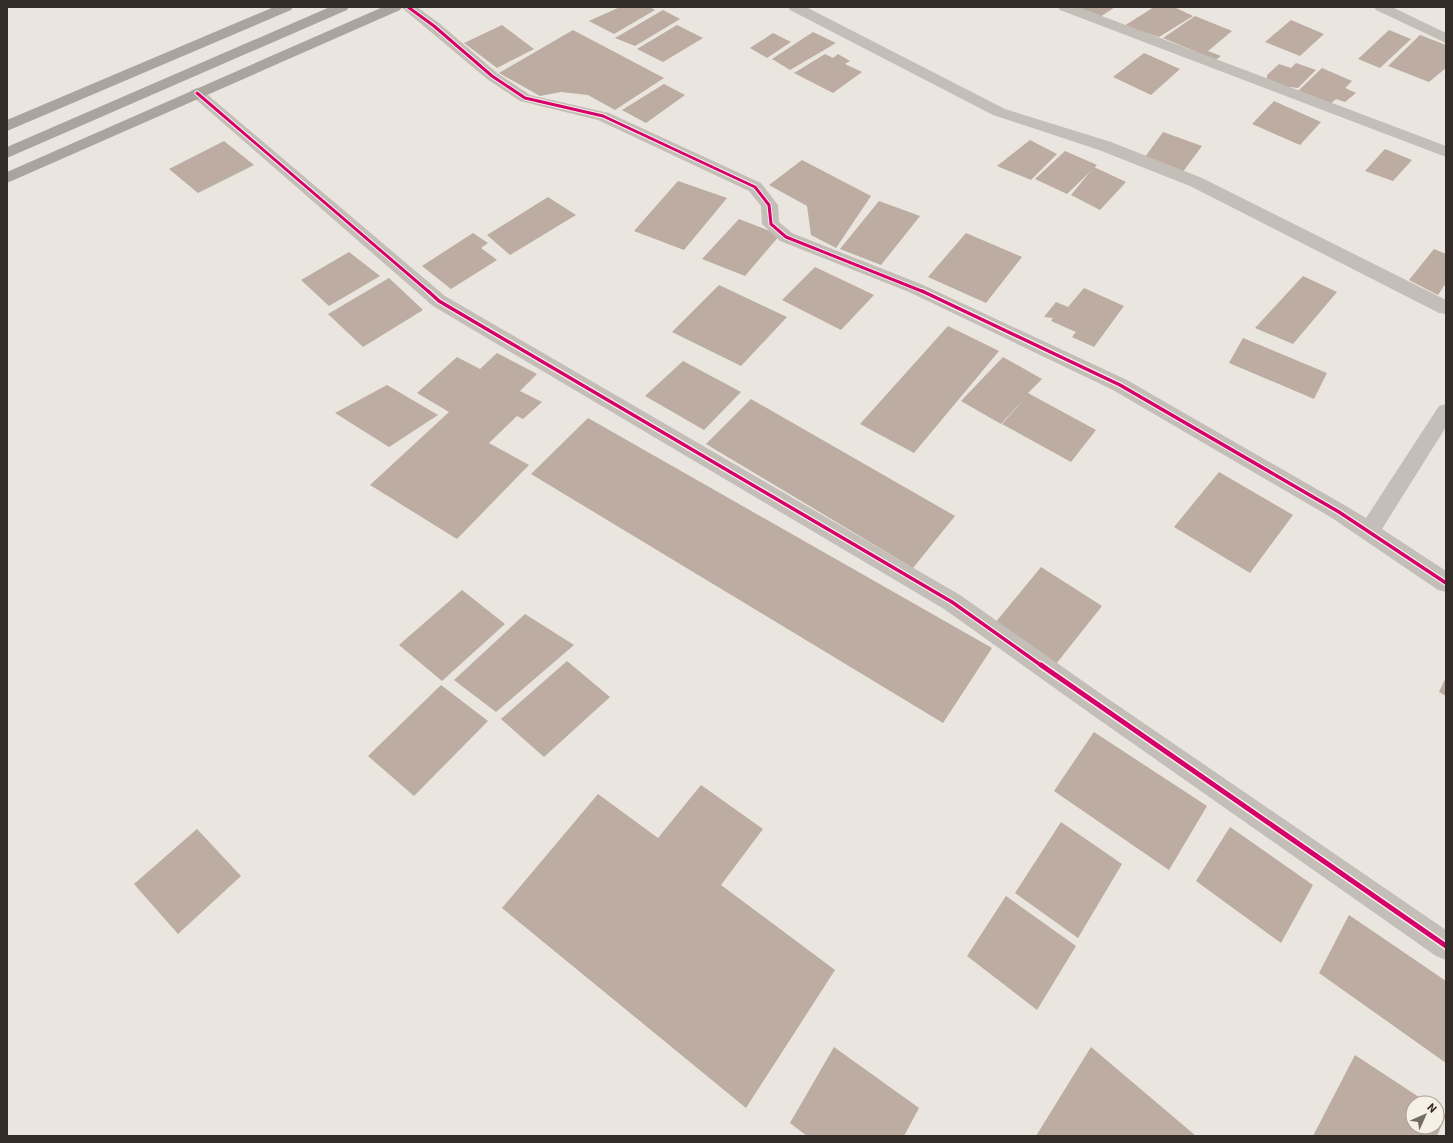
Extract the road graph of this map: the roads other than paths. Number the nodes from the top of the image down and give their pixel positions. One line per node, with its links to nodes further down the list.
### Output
1 (286, 7): 10 (highway)
2 (342, 7): 12 (highway)
3 (395, 7): 9 (highway)
4 (408, 7): 16 (street)
5 (795, 7): 14 (street)
6 (1065, 7): 11 (street)
7 (1381, 7): 8 (street)
8 (1446, 39)
9 (197, 93): 13 (highway); 18 (street)
10 (7, 126)
11 (1446, 152)
12 (7, 153)
13 (7, 178)
14 (1446, 308)
15 (1446, 411): 16 (street)
16 (1369, 531): 17 (street)
17 (1446, 583)
18 (1446, 946)

